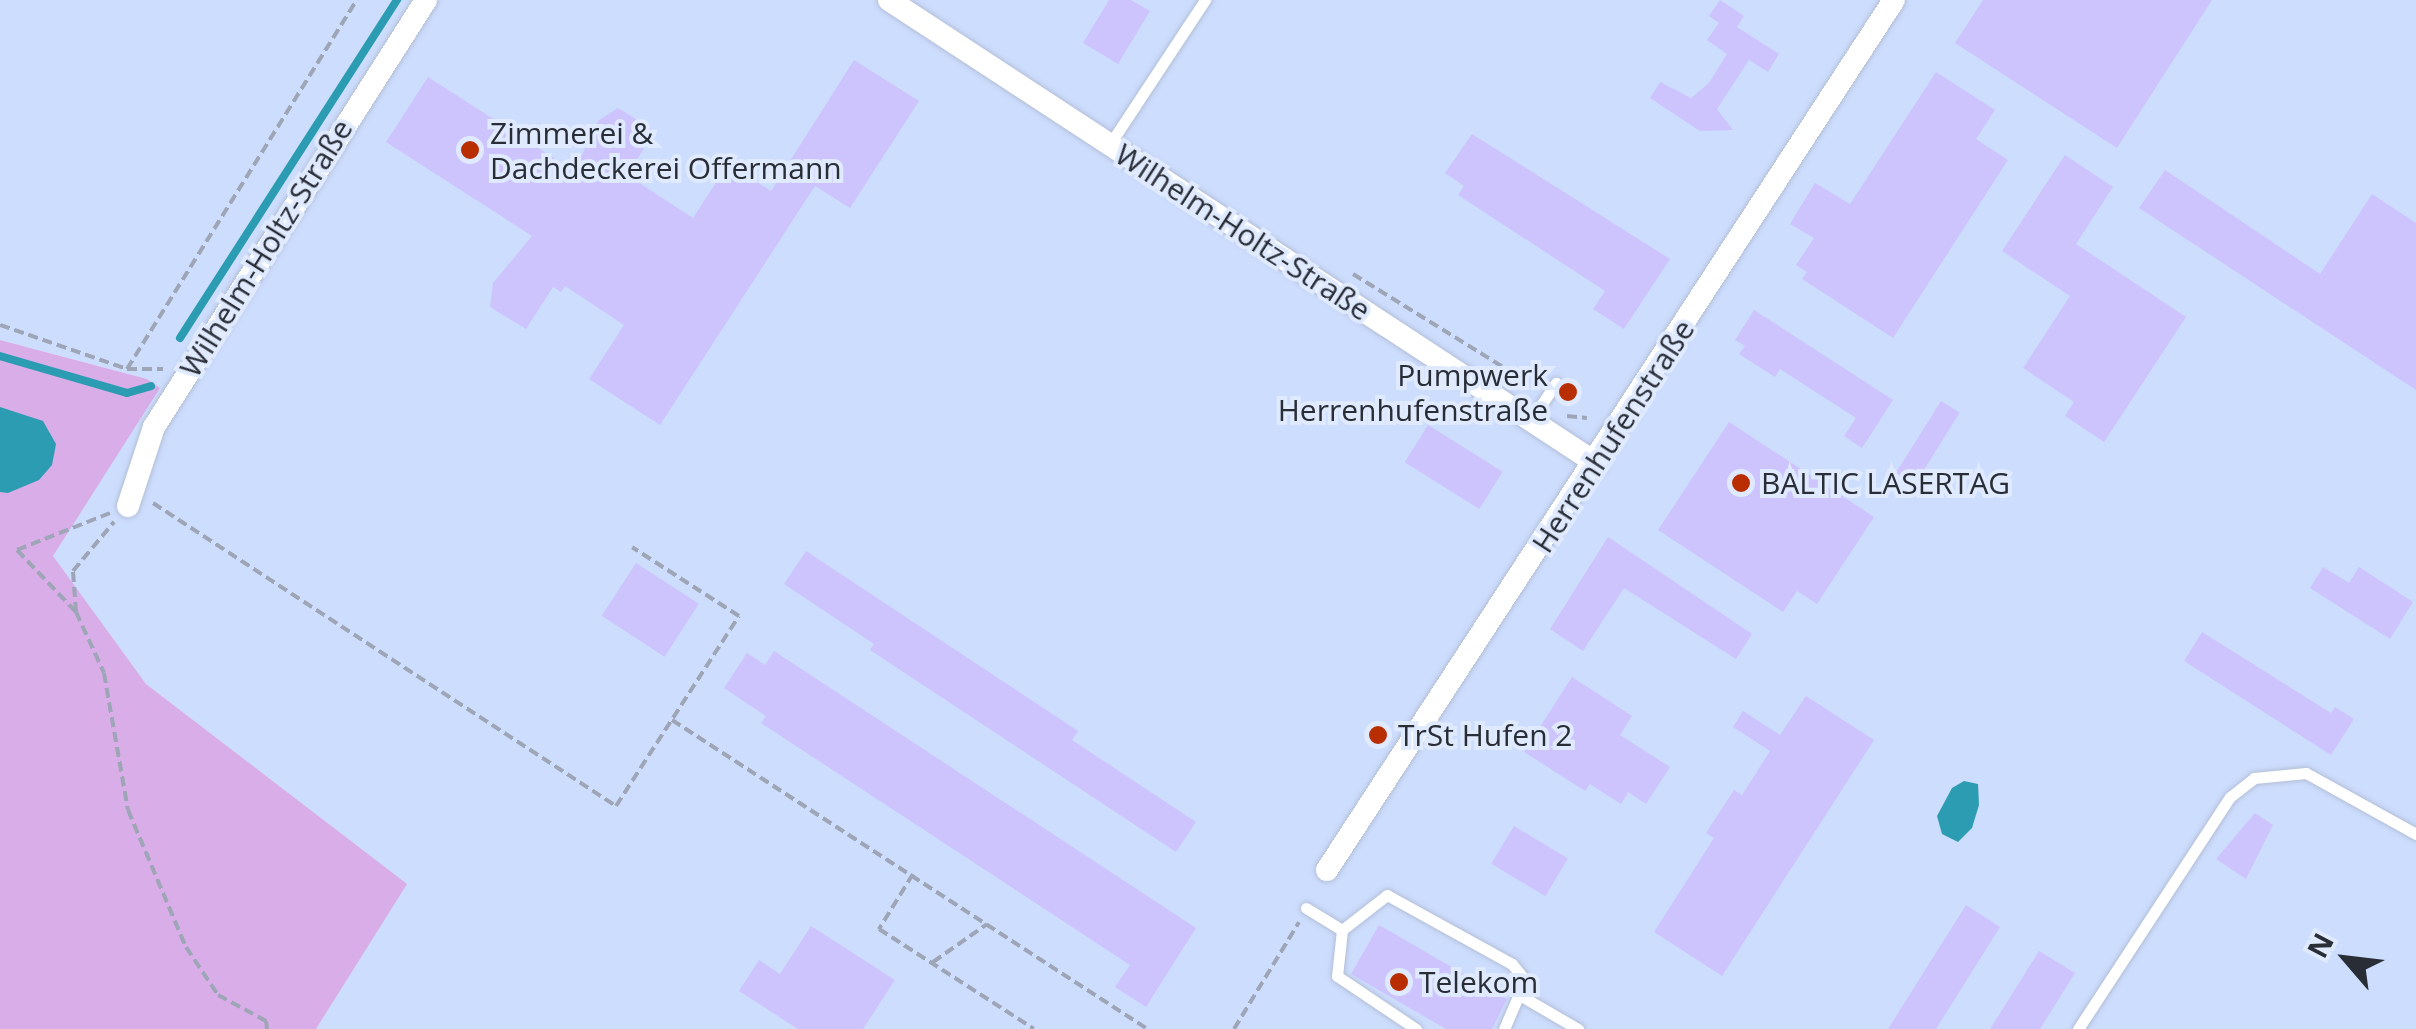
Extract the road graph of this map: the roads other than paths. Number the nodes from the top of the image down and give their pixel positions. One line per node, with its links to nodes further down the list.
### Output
1 (426, 0): 9 (street, Wilhelm-Holtz-Straße)
2 (890, 0): 5 (street, Wilhelm-Holtz-Straße)
3 (1205, 0): 5 (lane)
4 (1894, 0): 8 (street, Herrenhufenstraße)
5 (1110, 144): 7 (street, Wilhelm-Holtz-Straße)
6 (1556, 384): 7 (lane)
7 (1531, 420): 8 (street, Wilhelm-Holtz-Straße)
8 (1596, 463): 11 (street, Herrenhufenstraße)
9 (128, 506)
10 (2416, 834): 18 (lane)
11 (1327, 870)
12 (1306, 908): 13 (lane)
13 (1342, 930): 14 (lane); 15 (lane)
14 (1523, 997): 16 (lane); 17 (lane)
15 (1416, 1029)
16 (1504, 1029)
17 (1578, 1029)
18 (2078, 1029)

